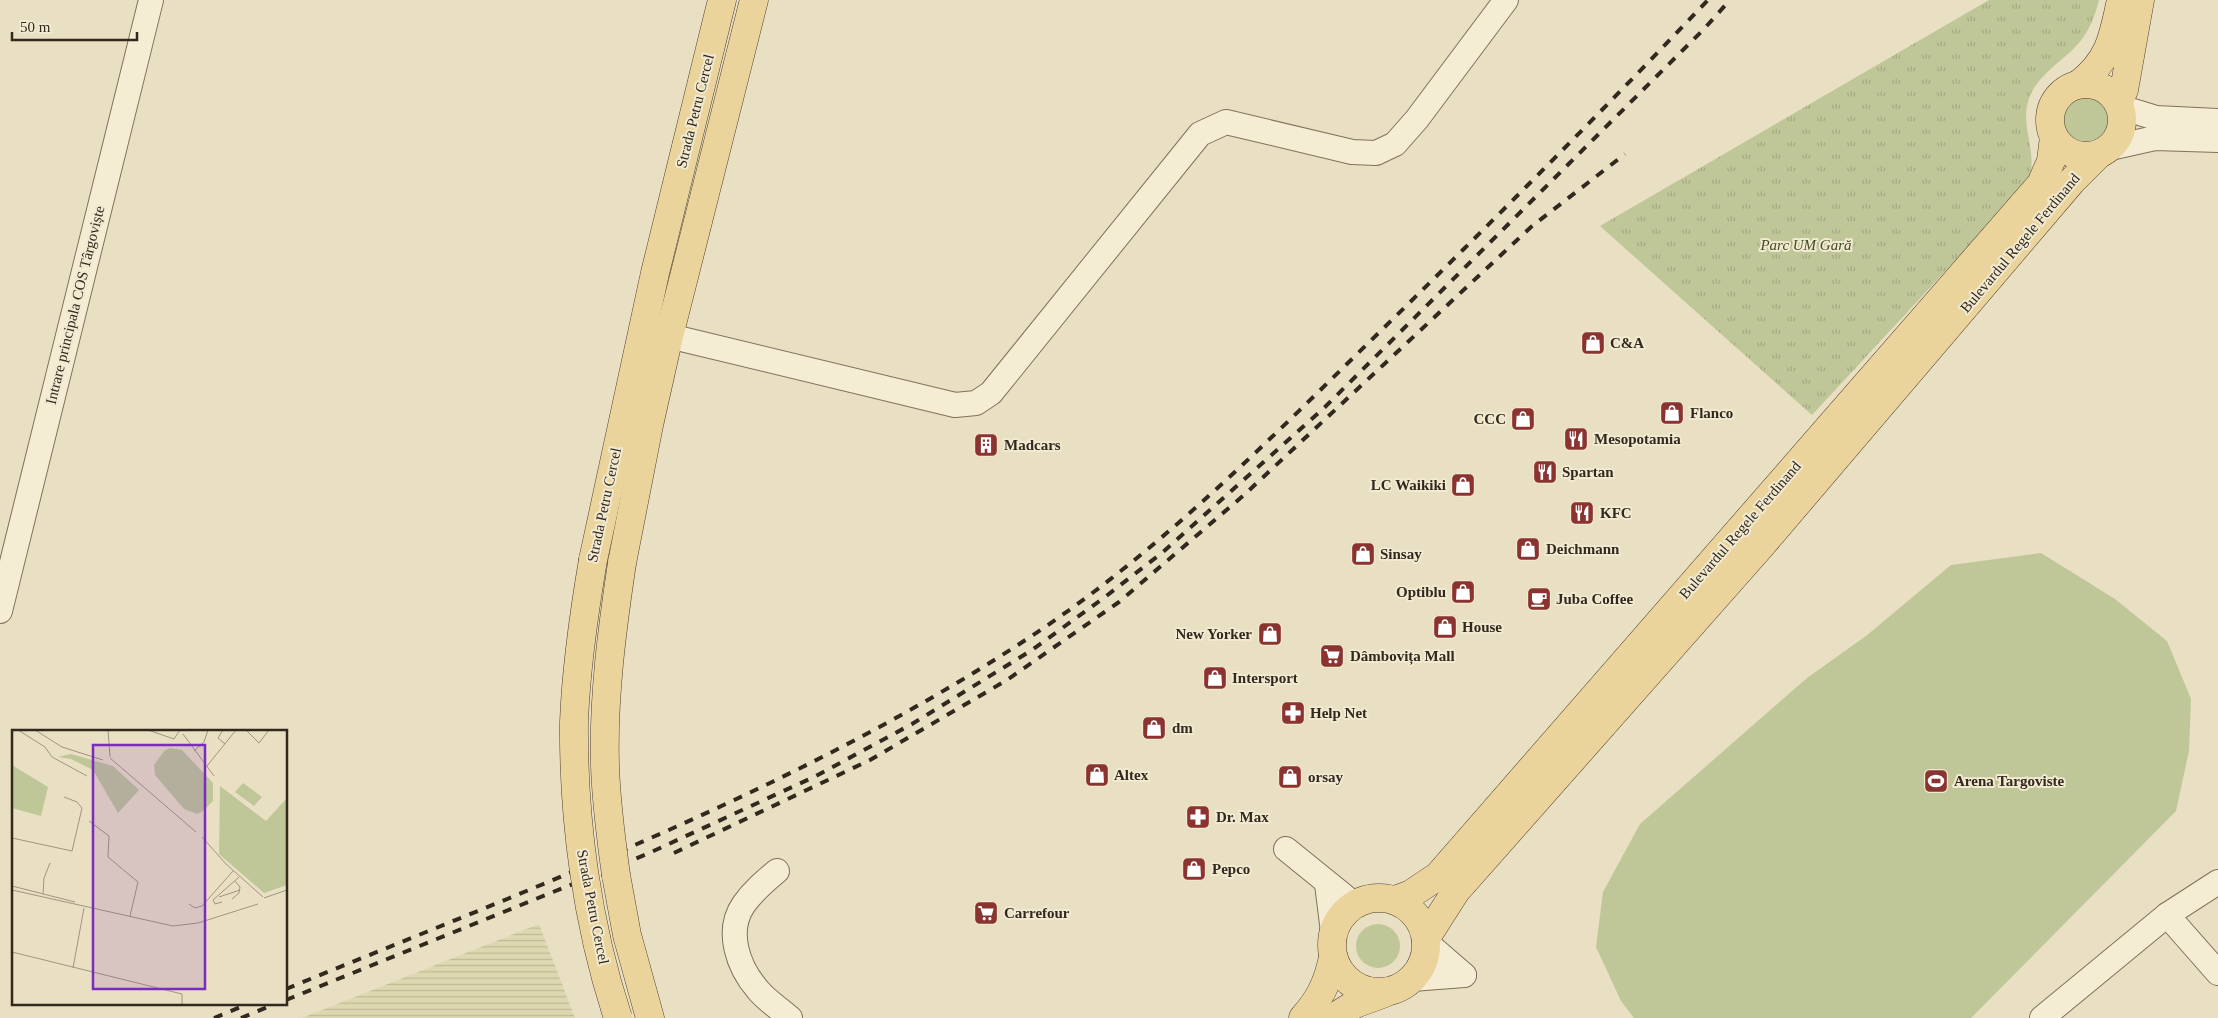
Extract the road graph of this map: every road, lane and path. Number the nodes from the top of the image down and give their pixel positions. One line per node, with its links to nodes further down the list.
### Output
1 (150, 0): 14 (street, Intrare principala COS Târgoviște)
2 (722, 0): 28 (main road, Strada Petru Cercel, bridge)
3 (754, 0): 13 (main road, Strada Petru Cercel)
4 (1506, 0): 13 (street)
5 (2121, 0): 7 (main road)
6 (2140, 0): 8 (main road)
7 (2080, 84): 8 (main road); 10 (main road)
8 (2119, 105): 9 (street); 12 (main road)
9 (2218, 121)
10 (2054, 137): 12 (main road); 19 (main road, Bulevardul Regele Ferdinand)
11 (2218, 140): 12 (street)
12 (2104, 152): 22 (main road, Bulevardul Regele Ferdinand)
13 (669, 336): 29 (main road, Strada Petru Cercel, bridge)
14 (0, 611)
15 (1286, 849): 18 (street)
16 (777, 871): 30 (street)
17 (2218, 882): 21 (street)
18 (1327, 884): 20 (street); 23 (street)
19 (1395, 900): 20 (main road, Bulevardul Regele Ferdinand); 22 (main road)
20 (1354, 904): 23 (main road)
21 (2167, 915): 24 (street); 31 (street)
22 (1426, 941): 25 (main road); 25 (street)
23 (1333, 945): 26 (main road); 27 (main road)
24 (2218, 972)
25 (1412, 979): 26 (main road)
26 (1388, 992): 27 (main road)
27 (1316, 1015)
28 (618, 1018)
29 (650, 1018)
30 (790, 1018)
31 (2042, 1018)

